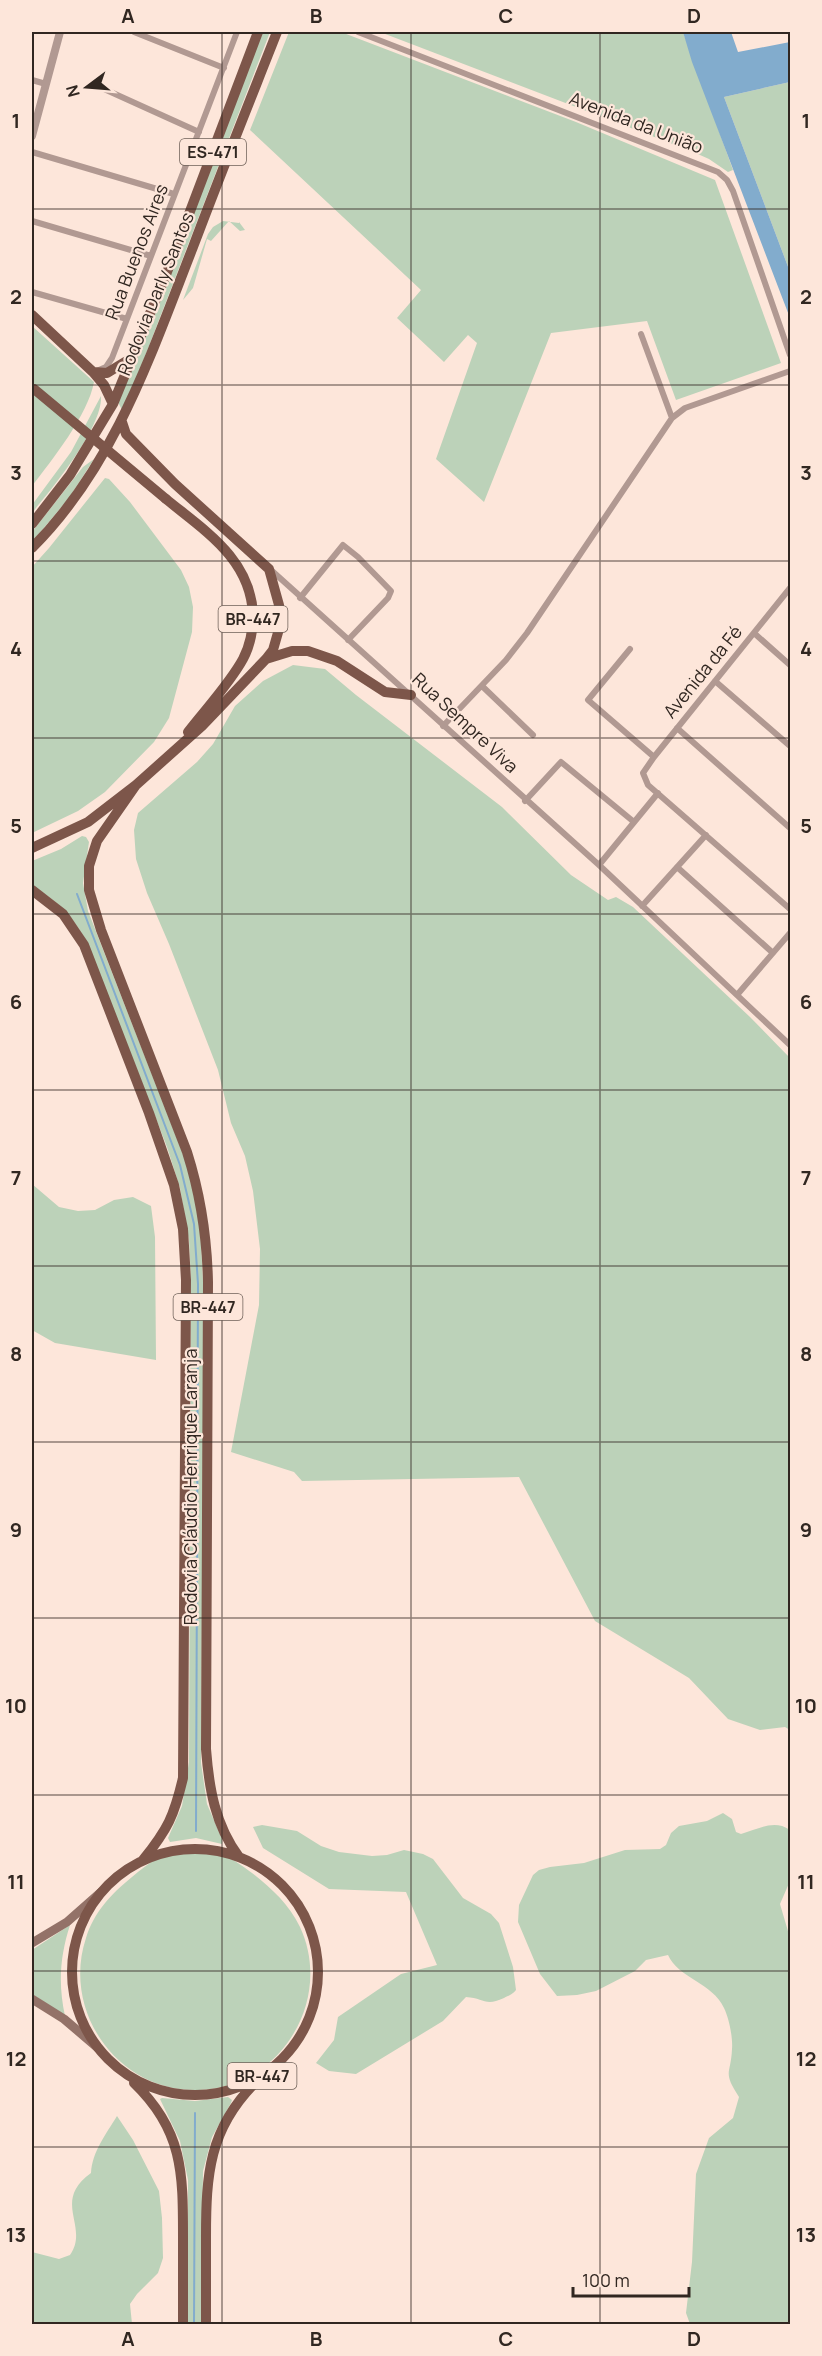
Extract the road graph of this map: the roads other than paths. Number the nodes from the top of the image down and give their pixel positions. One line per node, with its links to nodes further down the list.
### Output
1 (60, 32): 9 (street)
2 (134, 32): 7 (street)
3 (237, 32): 7 (street, Rua Buenos Aires)
4 (258, 32): 22 (main road, Rodovia Darly Santos / ES-471)
5 (277, 32): 28 (main road, Rodovia Darly Santos / ES-471)
6 (358, 32): 21 (street, Avenida da União)
7 (224, 68): 11 (street, Rua Buenos Aires)
8 (32, 80): 9 (street)
9 (46, 84): 12 (street)
10 (93, 84): 11 (street)
11 (199, 132): 14 (street, Rua Buenos Aires)
12 (32, 136)
13 (32, 152): 14 (street)
14 (174, 194): 16 (street, Rua Buenos Aires)
15 (32, 221): 16 (street)
16 (151, 256): 19 (street, Rua Buenos Aires)
17 (32, 292): 19 (street)
18 (32, 315): 23 (main road)
19 (127, 319): 23 (street, Rua Buenos Aires)
20 (641, 334): 27 (street)
21 (790, 355)
22 (131, 359): 23 (main road); 26 (main road, Rodovia Darly Santos / ES-471)
23 (91, 371): 26 (main road)
24 (790, 371): 27 (street)
25 (33, 388): 46 (main road, BR-447, bridge)
26 (113, 404): 29 (main road, Rodovia Darly Santos / ES-471)
27 (672, 418): 40 (street)
28 (122, 422): 30 (main road, Rodovia Darly Santos / ES-471); 31 (main road, Rua Sempre Viva)
29 (32, 524)
30 (32, 548)
31 (269, 568): 33 (street, Rua Sempre Viva); 37 (main road, BR-447)
32 (790, 588): 34 (street, Avenida da Fé)
33 (300, 598): 35 (street, Rua Sempre Viva); 35 (street)
34 (754, 633): 38 (street); 39 (street, Avenida da Fé)
35 (348, 639): 41 (street, Rua Sempre Viva)
36 (630, 649): 47 (street)
37 (266, 659): 41 (main road); 46 (main road, BR-447)
38 (790, 665)
39 (715, 681): 43 (street, Avenida da Fé); 45 (street)
40 (482, 686): 42 (street); 44 (street)
41 (411, 695): 42 (street, Rua Sempre Viva)
42 (443, 726): 50 (street, Rua Sempre Viva)
43 (677, 728): 47 (street, Avenida da Fé); 52 (street)
44 (533, 735)
45 (790, 746)
46 (176, 750): 48 (main road, BR-447)
47 (654, 756): 49 (street, Avenida da Fé)
48 (136, 785): 54 (main road, BR-447); 64 (main road, Rodovia Cláudio Henrique Laranja / BR-447)
49 (658, 793): 51 (street); 53 (street)
50 (525, 801): 51 (street); 55 (street, Rua Sempre Viva)
51 (634, 822): 55 (street)
52 (790, 828)
53 (706, 835): 56 (street); 59 (street)
54 (32, 848)
55 (599, 866): 58 (street, Rua Sempre Viva)
56 (677, 867): 58 (street); 61 (street)
57 (32, 890): 65 (main road, Rodovia Cláudio Henrique Laranja / BR-447)
58 (642, 906): 62 (street, Rua Sempre Viva)
59 (790, 909)
60 (790, 933): 61 (street)
61 (773, 953): 62 (street)
62 (737, 995): 63 (street, Rua Sempre Viva)
63 (790, 1045)
64 (239, 1857): 65 (main road, BR-447); 71 (main road, BR-447)
65 (143, 1860): 66 (main road, BR-447)
66 (101, 1892): 67 (main road); 69 (main road, BR-447)
67 (32, 1943)
68 (32, 1999): 69 (main road)
69 (98, 2048): 70 (main road, BR-447)
70 (123, 2072): 71 (main road, BR-447); 72 (main road, BR-447)
71 (266, 2073): 73 (main road, BR-447)
72 (183, 2325)
73 (206, 2325)

